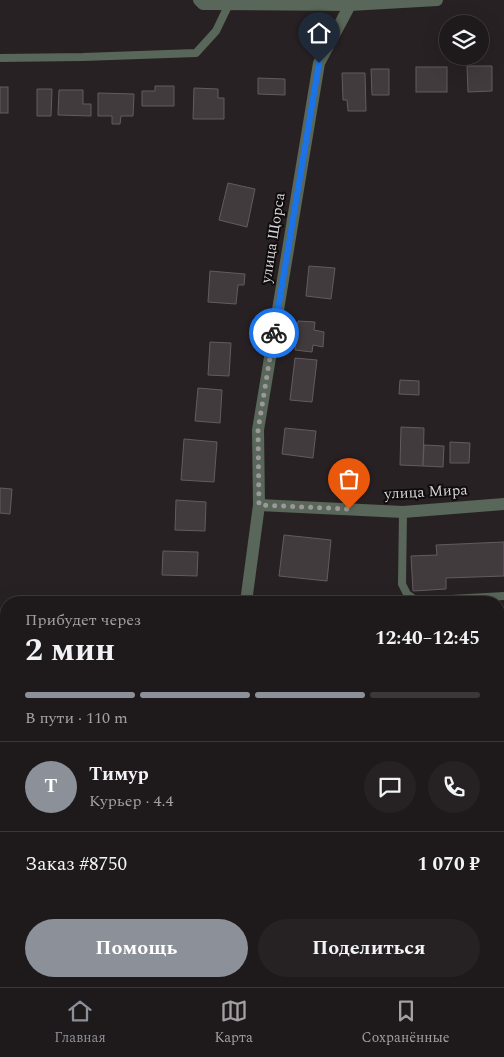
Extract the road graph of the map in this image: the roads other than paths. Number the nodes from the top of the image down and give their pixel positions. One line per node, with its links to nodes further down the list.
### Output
1 (199, 0): 3 (street)
2 (437, 0): 4 (street)
3 (229, 4): 4 (street); 5 (lane)
4 (350, 5): 7 (street, улица Щорса)
5 (0, 58)
6 (504, 504): 8 (street, улица Мира)
7 (259, 505): 8 (street, улица Мира); 9 (street, улица Щорса)
8 (403, 512): 10 (lane)
9 (247, 596)
10 (410, 596)

